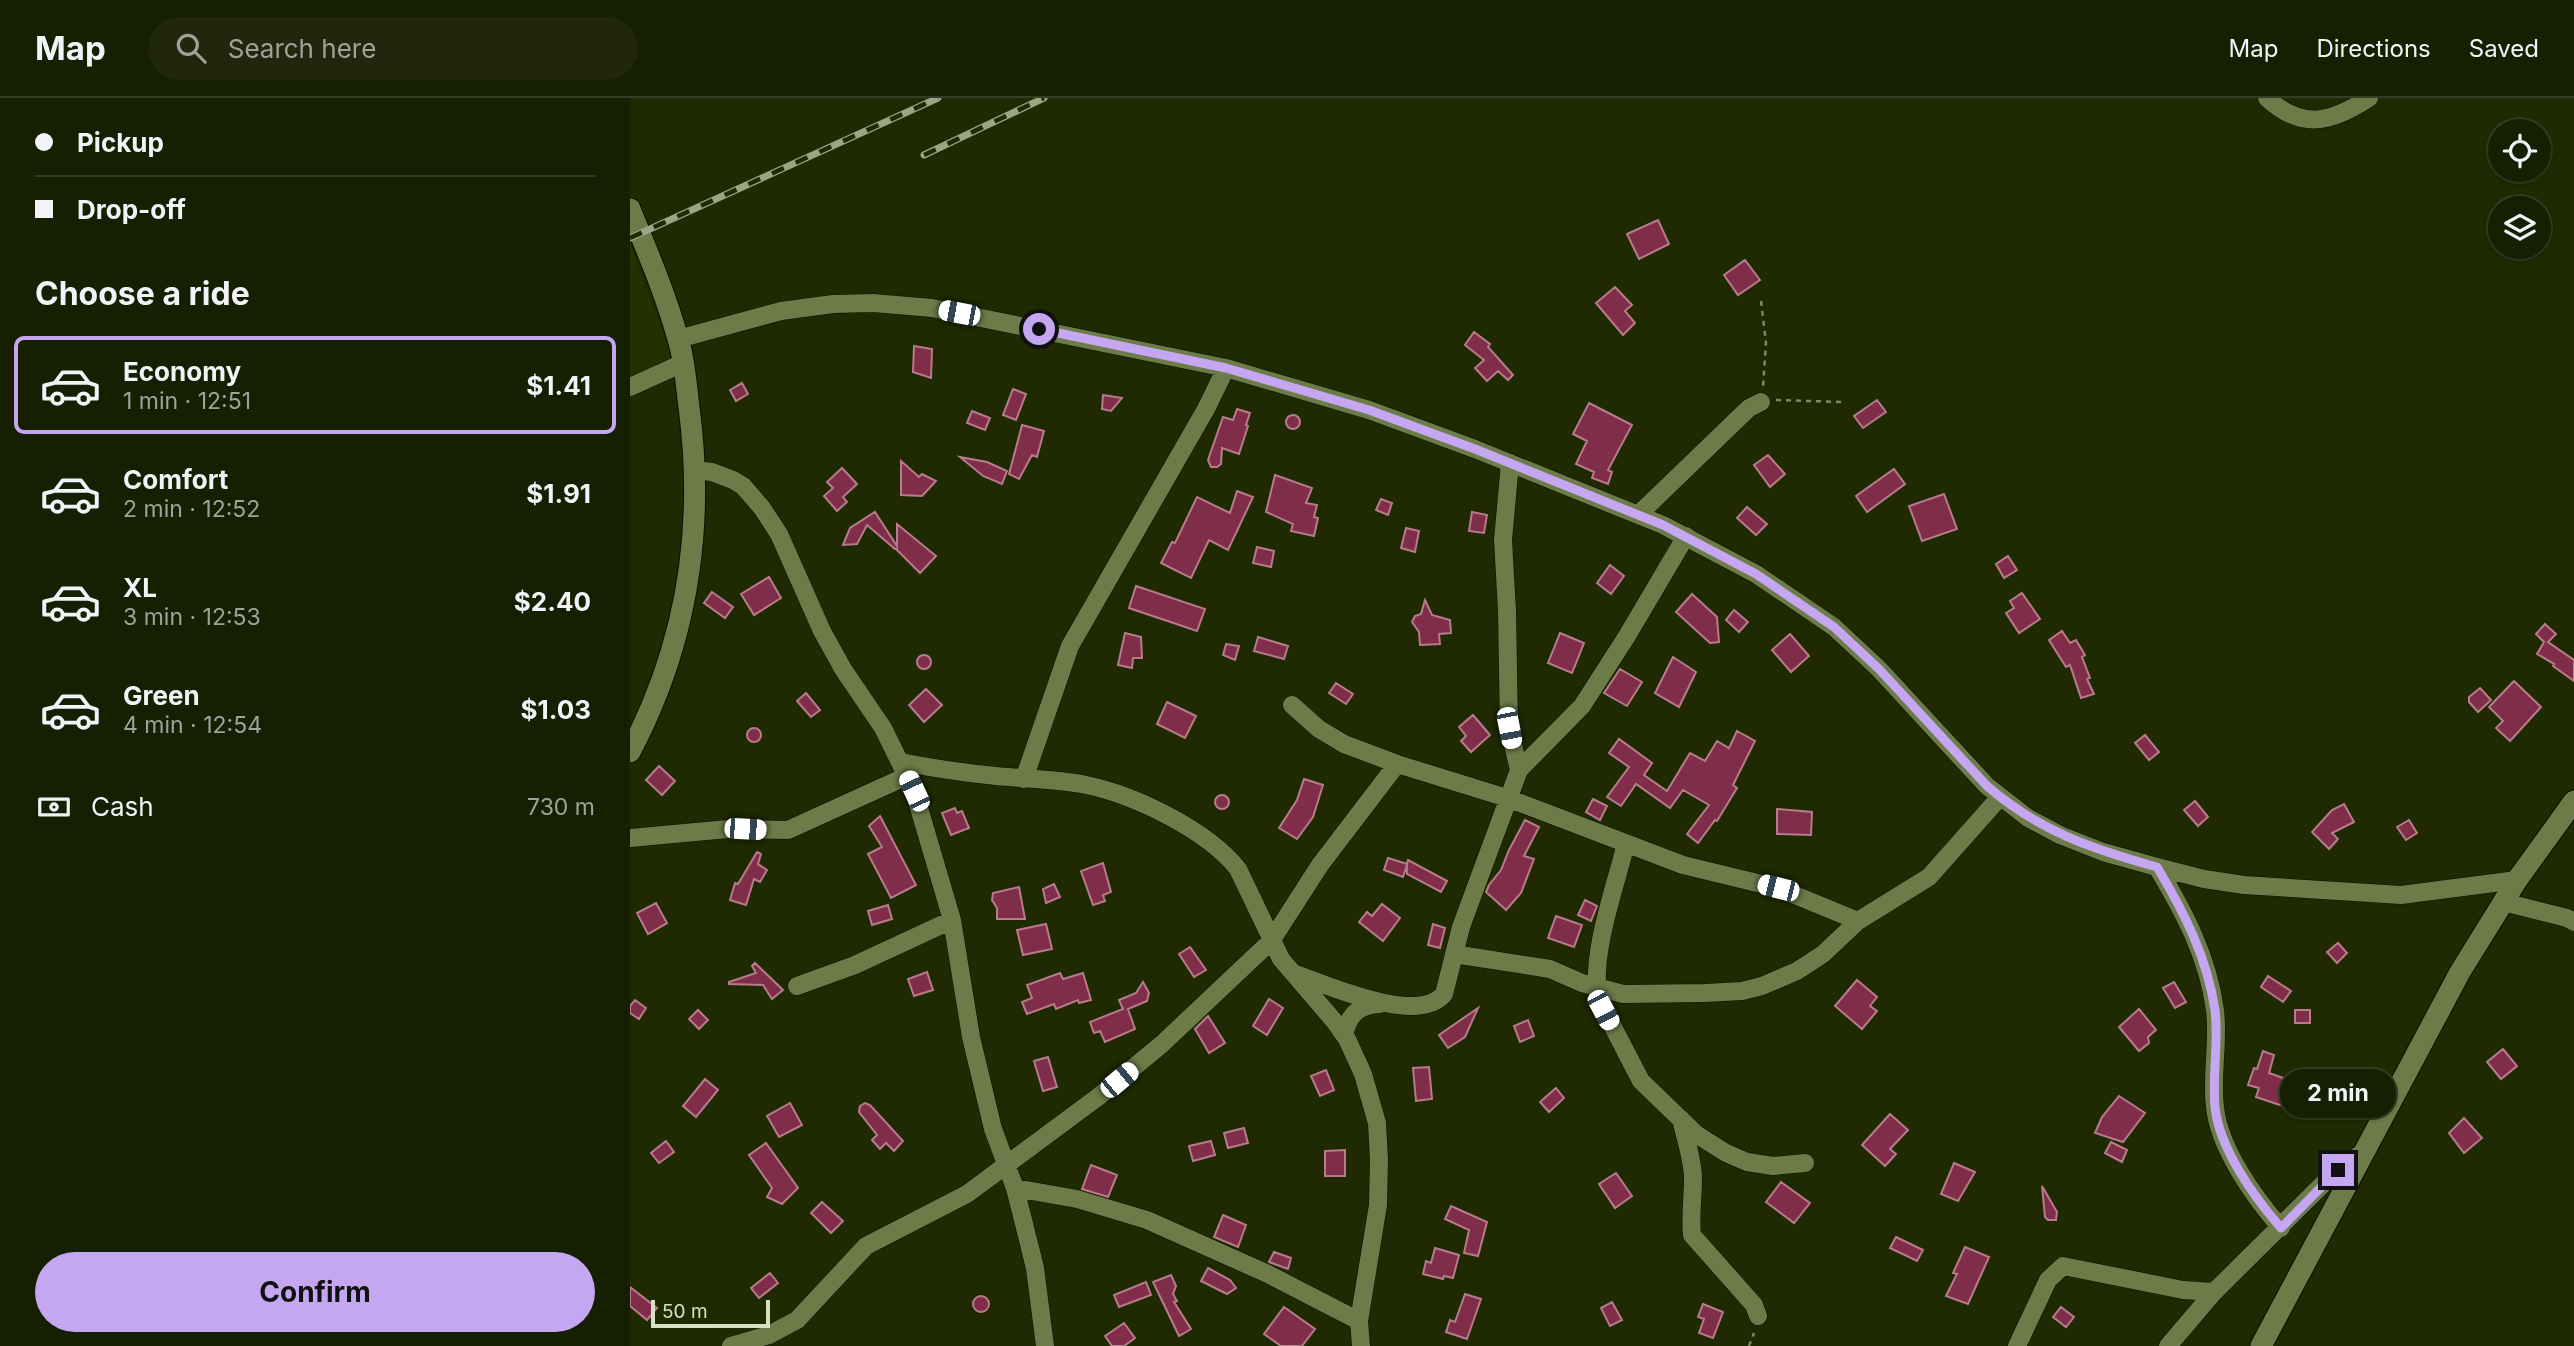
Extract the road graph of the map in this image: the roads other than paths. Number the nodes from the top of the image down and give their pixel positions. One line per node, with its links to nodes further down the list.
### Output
1 (2267, 98): 2 (street)
2 (2369, 98)
3 (630, 209): 4 (street)
4 (678, 339): 5 (street); 6 (street)
5 (683, 363): 7 (street); 10 (street)
6 (1226, 368): 9 (street); 18 (street)
7 (630, 387)
8 (1760, 402): 11 (street)
9 (1510, 463): 11 (street); 17 (street)
10 (695, 470): 14 (street); 16 (street)
11 (1638, 515): 12 (street)
12 (1686, 536): 17 (street); 19 (street)
13 (1292, 705): 15 (street)
14 (630, 752)
15 (1397, 764): 20 (street); 30 (street)
16 (904, 769): 18 (street); 22 (street); 27 (street)
17 (1518, 770): 20 (street)
18 (1024, 779): 30 (street)
19 (2000, 797): 24 (street); 28 (street)
20 (1507, 798): 23 (street); 31 (street)
21 (2574, 801): 25 (street)
22 (630, 838)
23 (1626, 844): 28 (street); 34 (street)
24 (2157, 867): 25 (street); 42 (street)
25 (2517, 880): 26 (street)
26 (2503, 902): 29 (street); 38 (street)
27 (952, 920): 33 (street); 40 (street)
28 (1858, 920): 34 (street)
29 (2574, 922)
30 (1271, 941): 32 (street); 40 (street)
31 (1454, 954): 34 (street); 35 (street)
32 (1290, 972): 35 (street); 36 (street)
33 (797, 986)
34 (1596, 988): 37 (street)
35 (1390, 1004): 36 (street)
36 (1344, 1035): 45 (street)
37 (1681, 1119): 39 (street); 44 (street)
38 (2364, 1152): 42 (street); 50 (street)
39 (1805, 1163)
40 (1008, 1165): 41 (street); 46 (street)
41 (1015, 1188): 45 (street); 47 (street)
42 (2281, 1228): 43 (street)
43 (2214, 1292): 48 (street); 49 (street)
44 (1758, 1316)
45 (1364, 1337)
46 (731, 1346)
47 (1045, 1346)
48 (2017, 1346)
49 (2168, 1346)
50 (2261, 1346)

